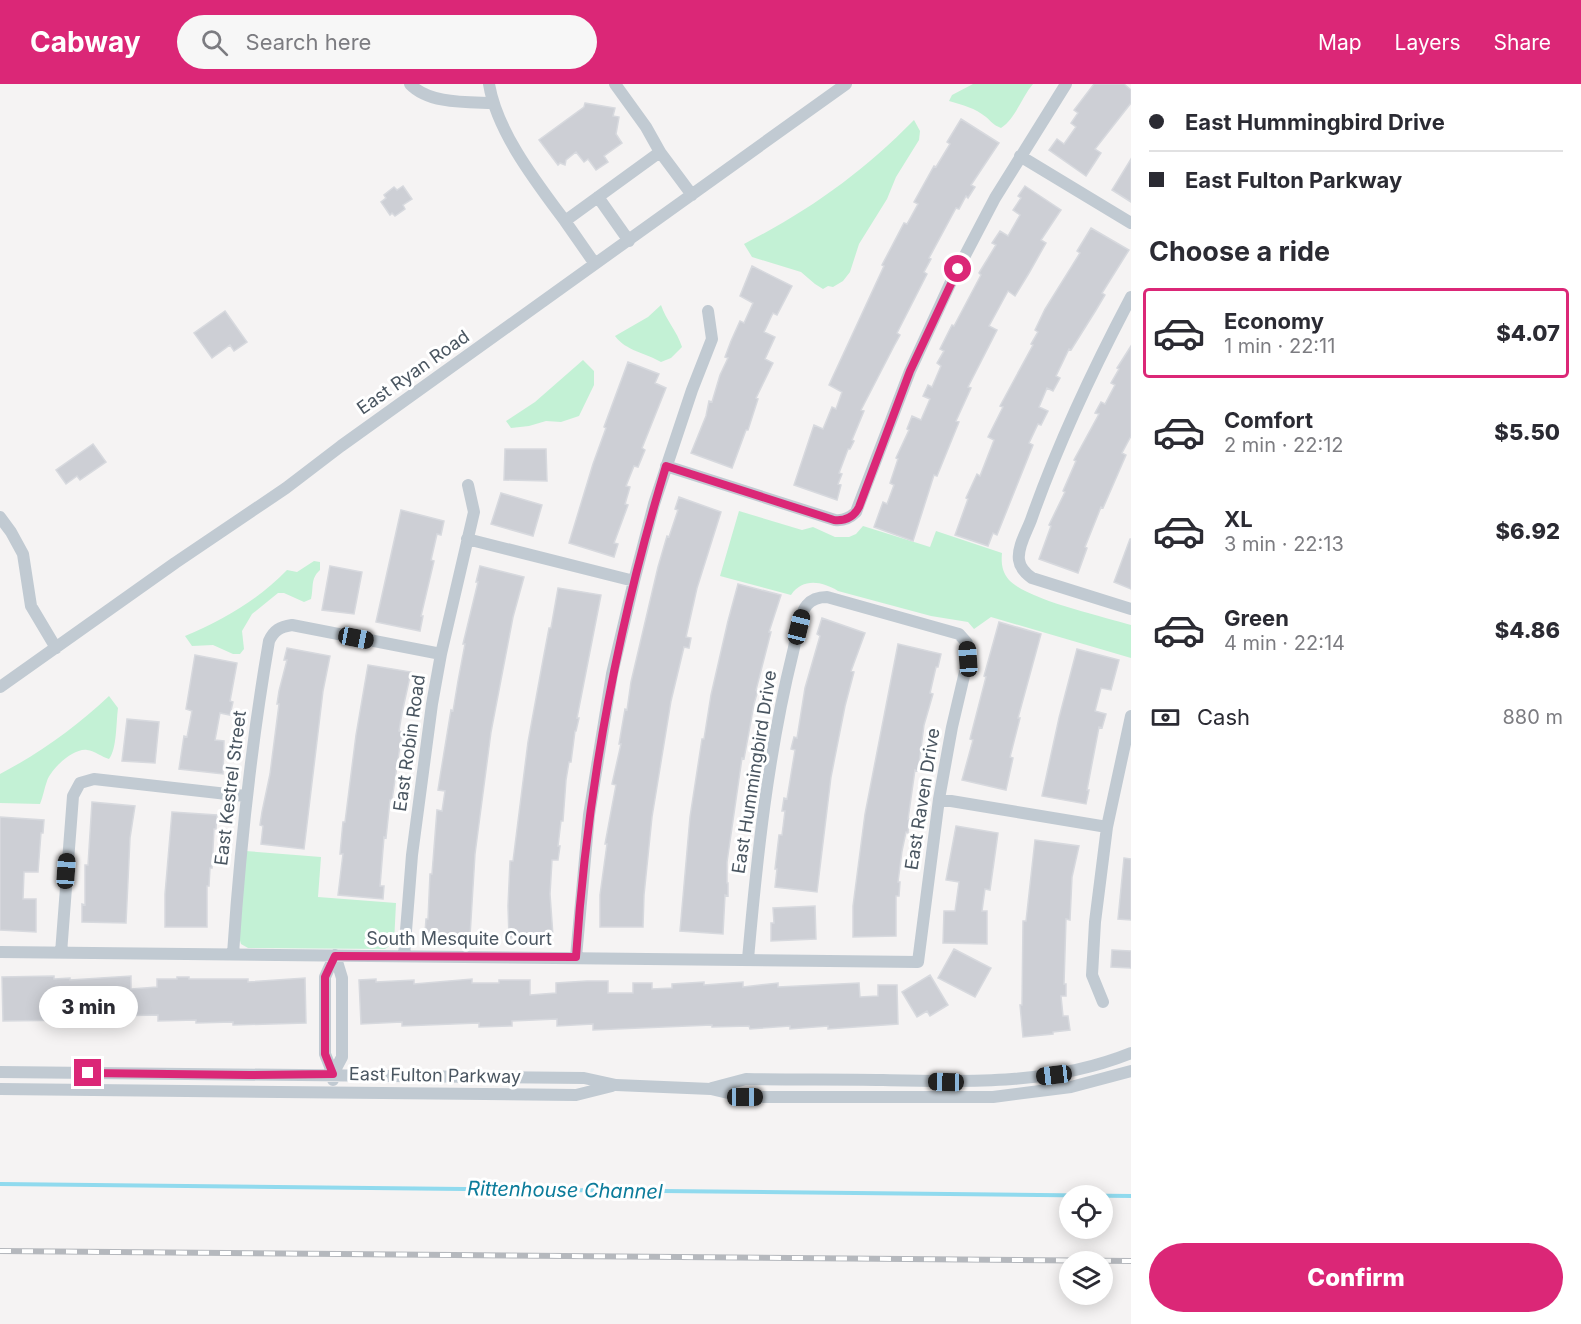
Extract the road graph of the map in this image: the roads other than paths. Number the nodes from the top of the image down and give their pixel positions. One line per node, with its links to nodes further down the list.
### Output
1 (410, 84): 6 (street)
2 (489, 84): 6 (street)
3 (615, 84): 7 (street)
4 (846, 84): 9 (street, East Ryan Road)
5 (1066, 84): 8 (street)
6 (492, 103): 11 (street)
7 (660, 152): 9 (street); 10 (street)
8 (1020, 156): 12 (street); 17 (street)
9 (692, 195): 13 (street, East Ryan Road)
10 (598, 197): 11 (street); 13 (street)
11 (565, 221): 14 (street)
12 (1131, 223)
13 (629, 241): 14 (street, East Ryan Road)
14 (595, 264): 24 (street, East Ryan Road)
15 (1131, 297): 23 (street)
16 (708, 311): 17 (street)
17 (666, 466): 21 (street)
18 (468, 485): 20 (street, East Robin Road)
19 (0, 517): 24 (street)
20 (467, 539): 21 (street); 25 (street, East Robin Road)
21 (633, 580): 36 (street)
22 (816, 598): 29 (street, East Raven Drive); 37 (street, East Hummingbird Drive)
23 (1131, 609)
24 (56, 648): 26 (street, East Ryan Road)
25 (441, 654): 28 (street, East Kestrel Street); 35 (street, East Robin Road)
26 (0, 687)
27 (1131, 716): 30 (street)
28 (245, 796): 32 (street); 33 (street, East Kestrel Street)
29 (939, 800): 30 (street); 38 (street, East Raven Drive)
30 (1107, 827): 39 (street)
31 (0, 952): 32 (street, South Mesquite Court)
32 (61, 953): 33 (street, South Mesquite Court)
33 (233, 954): 34 (street, South Mesquite Court)
34 (335, 956): 35 (street, South Mesquite Court); 43 (street)
35 (405, 956): 36 (street, South Mesquite Court)
36 (576, 957): 37 (street, South Mesquite Court)
37 (748, 959): 38 (street, South Mesquite Court)
38 (918, 962)
39 (1103, 1002)
40 (1131, 1053): 46 (street, East Fulton Parkway)
41 (1131, 1071): 46 (street, East Fulton Parkway)
42 (0, 1072): 43 (street, East Fulton Parkway)
43 (333, 1074): 44 (street, East Fulton Parkway); 47 (street)
44 (616, 1085): 46 (street, East Fulton Parkway); 47 (street, East Fulton Parkway)
45 (0, 1089): 47 (street, East Fulton Parkway)
46 (711, 1089)
47 (333, 1092)

